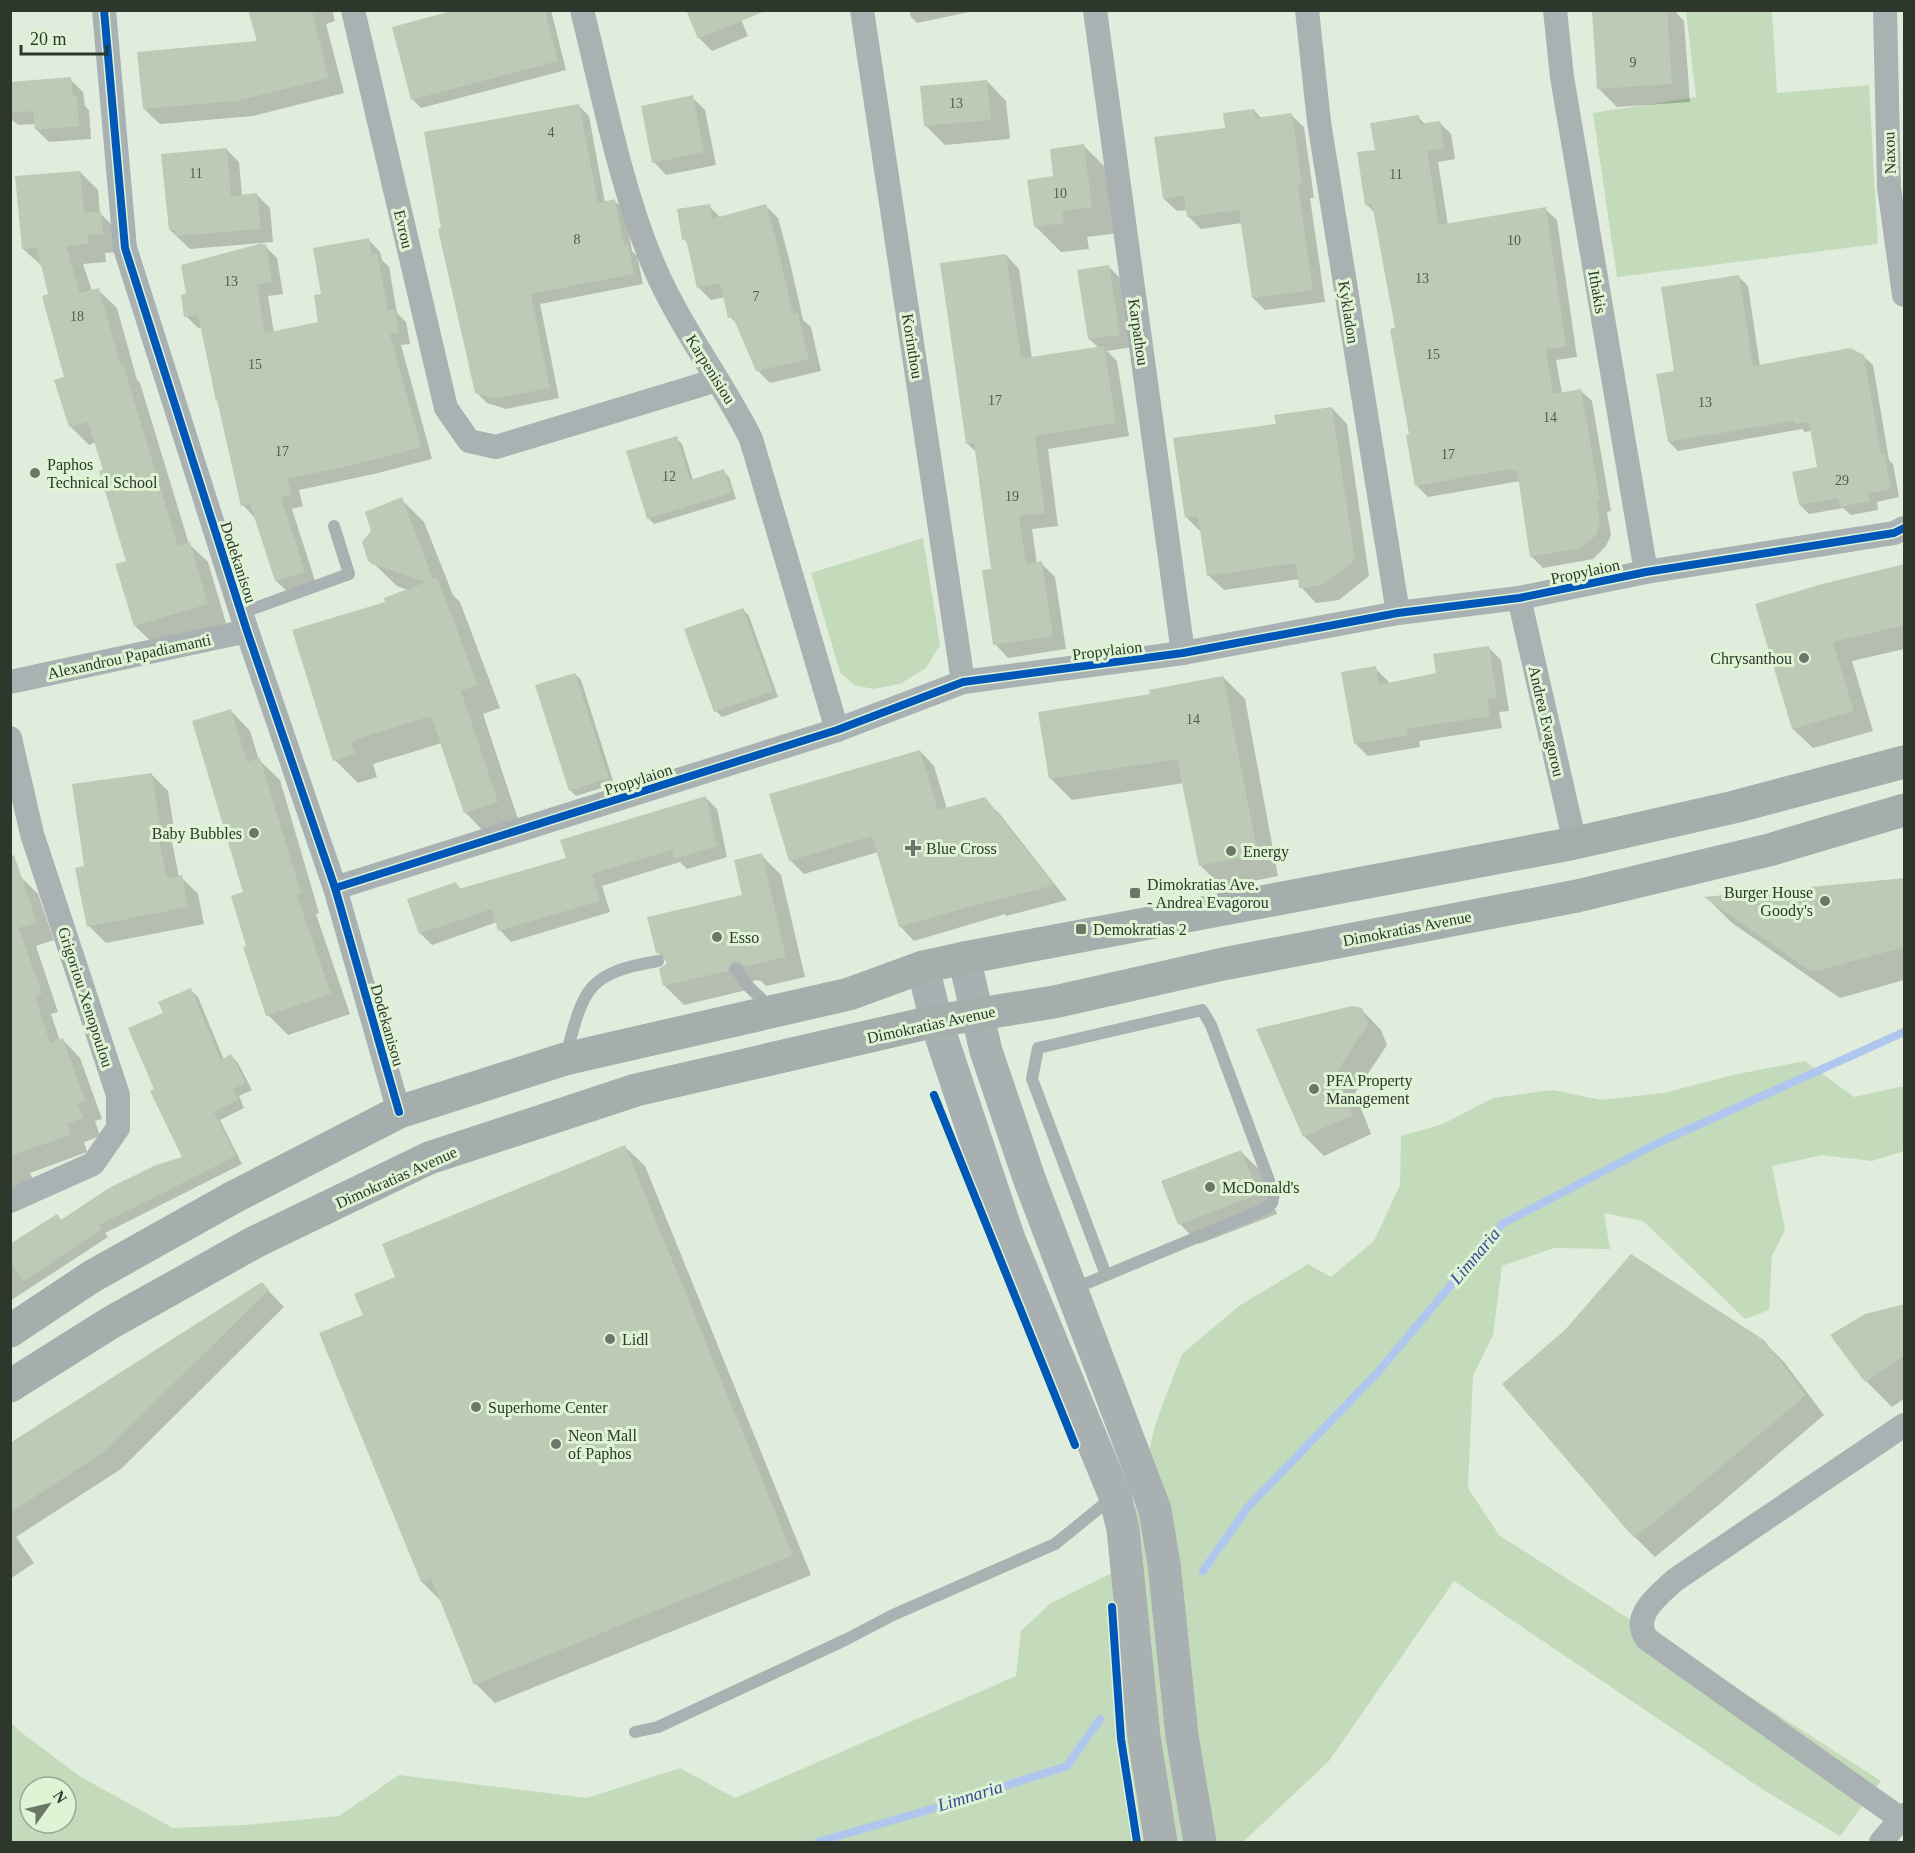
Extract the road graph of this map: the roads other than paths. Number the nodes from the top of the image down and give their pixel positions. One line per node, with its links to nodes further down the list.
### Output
1 (104, 10): 17 (street, Dodekanisou)
2 (353, 10): 11 (street, Evrou)
3 (582, 10): 11 (street, Karpenisiou)
4 (862, 10): 20 (street, Korinthou)
5 (1095, 10): 18 (street, Karpathou)
6 (1307, 10): 16 (street, Kykladon)
7 (1555, 10): 14 (street, Ithakis)
8 (1885, 10): 9 (street, Naxou)
9 (1897, 187): 10 (street, Naxou)
10 (1905, 295)
11 (717, 380): 21 (street, Karpenisiou)
12 (334, 526): 17 (lane)
13 (1905, 528): 14 (street, Propylaion)
14 (1646, 572): 15 (street, Propylaion)
15 (1519, 598): 16 (street, Propylaion); 25 (street, Andrea Evagorou)
16 (1398, 613): 18 (street, Propylaion)
17 (244, 622): 19 (street, Alexandrou Papadiamanti); 26 (street, Dodekanisou)
18 (1183, 653): 20 (street, Propylaion)
19 (10, 682)
20 (963, 682): 21 (street, Propylaion)
21 (837, 730): 26 (street, Propylaion)
22 (10, 738): 36 (street, Grigoriou Xenopoulou)
23 (1905, 762): 25 (highway)
24 (1905, 810): 32 (highway, Dimokratias Avenue)
25 (1575, 843): 27 (highway)
26 (335, 888): 35 (street, Dodekanisou)
27 (964, 958): 29 (highway); 32 (street)
28 (658, 961): 34 (lane)
29 (923, 968): 31 (highway); 33 (street)
30 (736, 969): 31 (lane)
31 (774, 1011): 34 (highway)
32 (976, 1013): 33 (highway, Dimokratias Avenue); 38 (street)
33 (936, 1021): 40 (highway, Dimokratias Avenue); 42 (street)
34 (565, 1059): 35 (highway)
35 (399, 1112): 39 (highway)
36 (10, 1201)
37 (1106, 1275): 37 (lane); 38 (lane)
38 (1072, 1290): 46 (street)
39 (10, 1331)
40 (10, 1386)
41 (1905, 1425): 44 (street)
42 (1115, 1496): 43 (lane); 45 (street)
43 (635, 1732)
44 (1903, 1817): 47 (street)
45 (1161, 1842)
46 (1200, 1842)
47 (1881, 1842)

